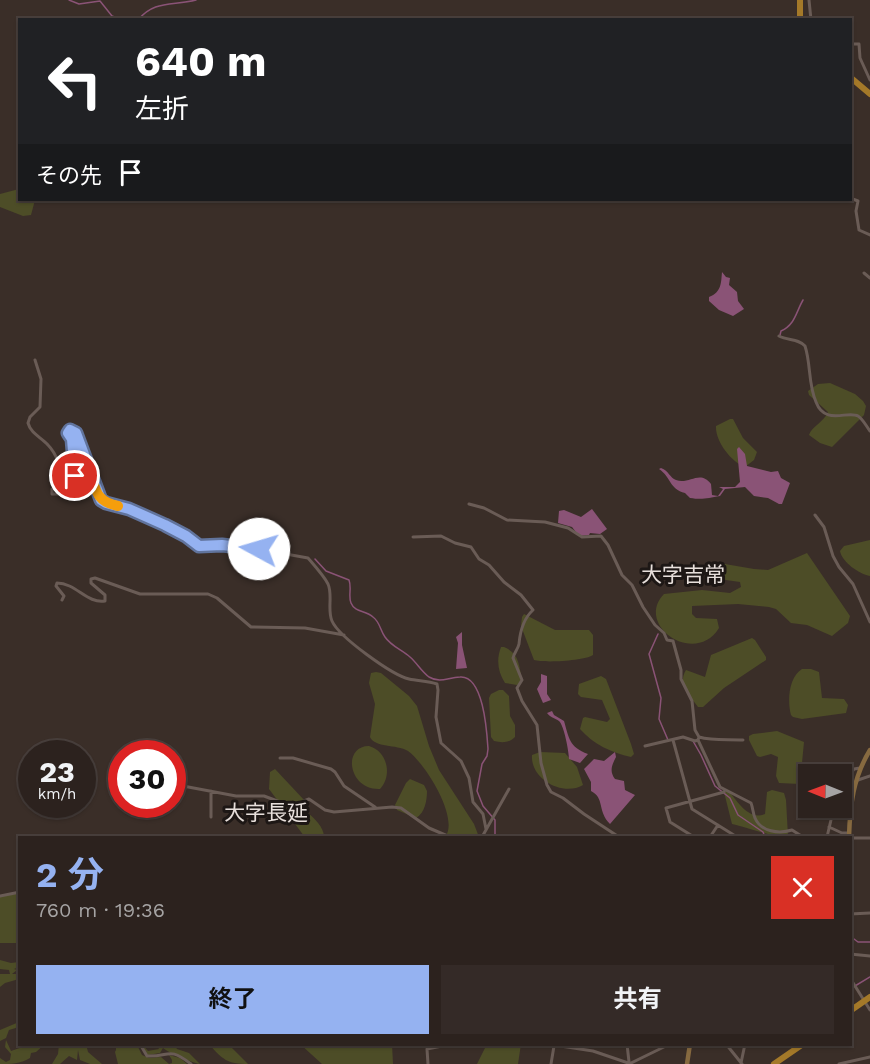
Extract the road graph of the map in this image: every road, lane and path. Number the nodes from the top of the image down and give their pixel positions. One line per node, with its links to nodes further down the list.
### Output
1 (800, 0): 3 (main road)
2 (809, 0): 4 (street)
3 (800, 18)
4 (811, 18)
5 (852, 44): 7 (street)
6 (852, 79): 8 (main road)
7 (870, 80)
8 (870, 94)
9 (852, 199): 10 (street)
10 (870, 235)
11 (864, 273): 12 (street)
12 (870, 278)
13 (779, 336): 15 (street)
14 (35, 360): 23 (street)
15 (870, 431)
16 (469, 504): 24 (street)
17 (815, 515): 21 (street)
18 (412, 537): 49 (street)
19 (62, 600): 23 (street)
20 (870, 609): 21 (street)
21 (866, 612): 22 (street)
22 (870, 622)
23 (344, 635): 44 (street)
24 (699, 739): 25 (street); 26 (street); 37 (street)
25 (673, 740): 27 (street); 38 (street)
26 (743, 740)
27 (645, 746)
28 (870, 750): 30 (street)
29 (280, 758): 39 (street)
30 (860, 768): 31 (street); 33 (street)
31 (852, 772)
32 (870, 776): 33 (street)
33 (855, 781): 56 (street)
34 (186, 787): 36 (street)
35 (509, 789): 44 (street)
36 (211, 791): 39 (street); 40 (street)
37 (726, 791): 38 (street); 46 (street)
38 (690, 801): 42 (street); 51 (street)
39 (377, 808): 47 (street)
40 (212, 817)
41 (831, 818): 43 (street)
42 (718, 825): 52 (street); 53 (street)
43 (829, 827): 55 (street); 56 (street)
44 (486, 829): 48 (street)
45 (620, 831): 50 (street)
46 (784, 835): 54 (street)
47 (448, 836)
48 (482, 836)
49 (618, 836)
50 (620, 836)
51 (692, 836)
52 (711, 836)
53 (735, 836)
54 (801, 836)
55 (827, 836)
56 (849, 836)
57 (852, 836): 58 (street)
58 (870, 838)
59 (18, 892): 60 (street)
60 (0, 896)
61 (852, 914): 62 (street)
62 (870, 914)
63 (852, 954): 64 (street)
64 (870, 957)
65 (852, 980): 66 (street)
66 (867, 999): 67 (main road); 68 (street)
67 (852, 1010)
68 (870, 1010)
69 (141, 1046): 81 (street)
70 (442, 1046): 82 (street)
71 (554, 1046): 83 (street)
72 (560, 1046): 84 (street)
73 (627, 1046): 84 (street)
74 (666, 1046): 84 (street)
75 (690, 1046): 85 (street)
76 (728, 1046): 80 (street)
77 (745, 1046): 80 (street)
78 (800, 1046): 86 (main road)
79 (870, 1057): 87 (street)
80 (742, 1063)
81 (191, 1064)
82 (428, 1064)
83 (551, 1064)
84 (630, 1064)
85 (687, 1064)
86 (774, 1064)
87 (839, 1064)

